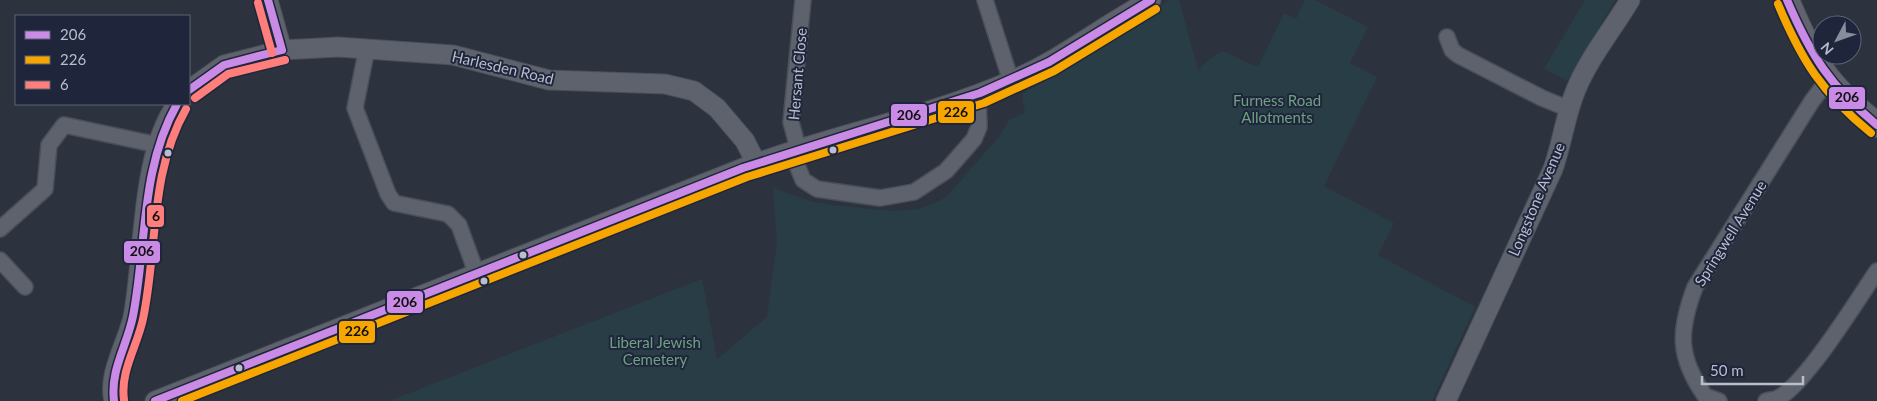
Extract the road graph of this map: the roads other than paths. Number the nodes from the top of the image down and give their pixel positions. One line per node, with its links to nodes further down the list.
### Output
1 (268, 0): 9 (street)
2 (803, 0): 18 (street, Hersant Close)
3 (985, 0): 11 (street)
4 (1150, 0): 11 (street)
5 (1630, 0): 15 (street, Longstone Avenue)
6 (1787, 0): 10 (main road)
7 (1447, 37): 15 (street)
8 (367, 48): 9 (street, Harlesden Road); 19 (street, Harlesden Road); 23 (street)
9 (282, 50): 12 (street, Harlesden Road)
10 (1828, 80): 16 (main road); 25 (street, Springwell Avenue)
11 (1011, 81): 13 (street)
12 (190, 89)
13 (978, 94): 18 (street); 18 (street)
14 (176, 105): 17 (street)
15 (1569, 109): 28 (street, Longstone Avenue)
16 (1877, 126)
17 (158, 145): 20 (street); 26 (street)
18 (794, 149): 19 (street)
19 (756, 163): 23 (street)
20 (0, 229)
21 (0, 260): 24 (street)
22 (1877, 271): 29 (street)
23 (476, 272): 27 (street)
24 (25, 287)
25 (1708, 399)
26 (114, 401)
27 (156, 401)
28 (1446, 401)
29 (1766, 401)

